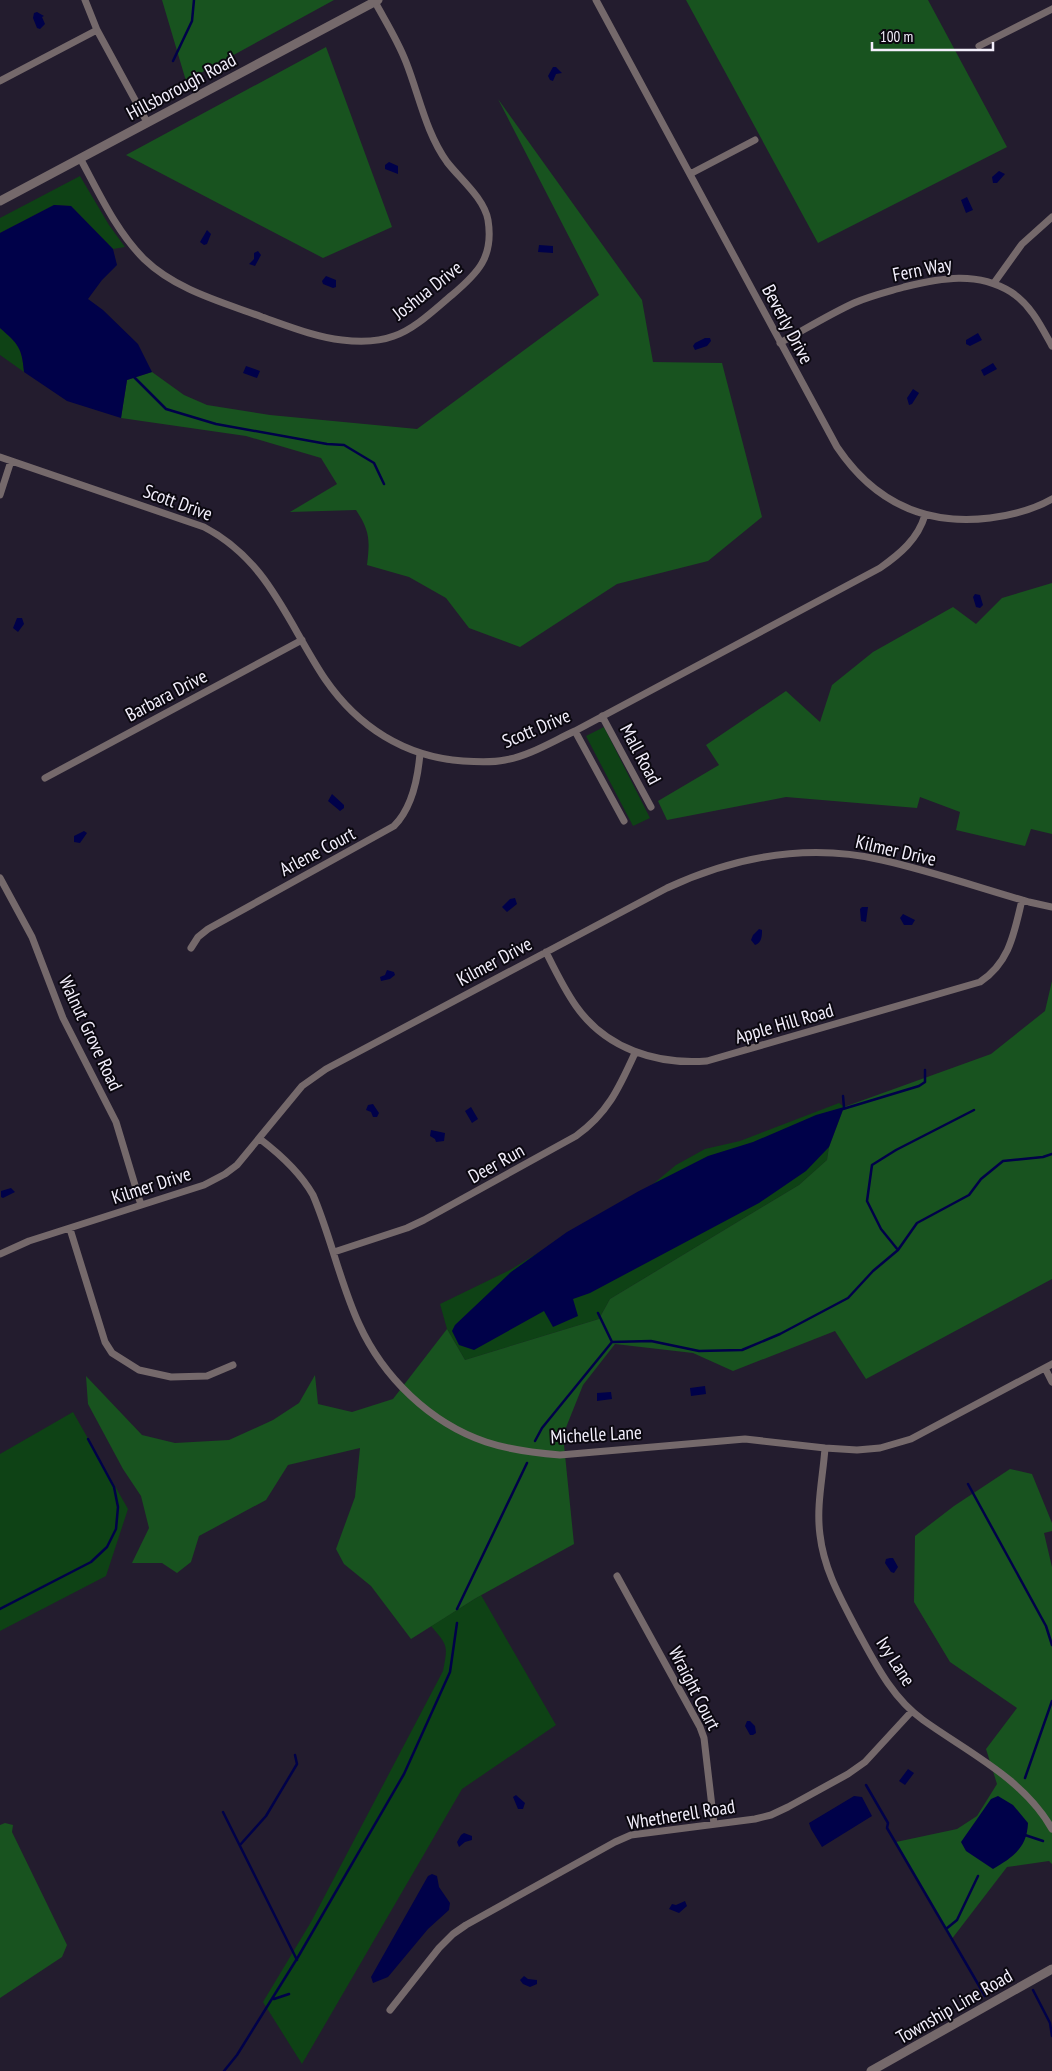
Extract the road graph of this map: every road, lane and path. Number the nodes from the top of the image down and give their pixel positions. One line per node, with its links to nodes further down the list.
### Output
1 (85, 0): 5 (street)
2 (596, 0): 11 (street, Beverly Drive)
3 (376, 1): 8 (street, Hillsborough Road); 10 (street, Joshua Drive)
4 (1052, 9): 6 (street)
5 (97, 30): 7 (street); 8 (street)
6 (979, 46)
7 (0, 81)
8 (147, 122): 10 (street, Hillsborough Road)
9 (754, 140): 11 (street)
10 (80, 158): 12 (street, Hillsborough Road)
11 (690, 174): 15 (street, Beverly Drive)
12 (0, 201)
13 (1052, 217): 14 (street)
14 (994, 283): 15 (street, Fern Way); 16 (street, Fern Way)
15 (780, 343): 21 (street, Beverly Drive)
16 (1052, 346)
17 (0, 457): 18 (street, Scott Drive)
18 (11, 461): 19 (street); 22 (street, Scott Drive)
19 (0, 494)
20 (1052, 499): 21 (street, Beverly Drive)
21 (925, 515): 23 (street, Scott Drive)
22 (302, 640): 25 (street, Scott Drive); 26 (street, Barbara Drive)
23 (602, 716): 24 (street, Scott Drive); 27 (street, Mall Road)
24 (575, 731): 25 (street, Scott Drive); 28 (street)
25 (420, 754): 32 (street, Arlene Court)
26 (44, 778)
27 (650, 807)
28 (624, 822)
29 (0, 879): 36 (street, Walnut Grove Road)
30 (1022, 900): 31 (street, Kilmer Drive); 33 (street, Kilmer Drive); 34 (street, Apple Hill Road)
31 (1052, 907)
32 (191, 948)
33 (546, 952): 34 (street, Apple Hill Road); 35 (street, Kilmer Drive)
34 (635, 1053): 38 (street, Deer Run)
35 (260, 1139): 36 (street, Kilmer Drive); 38 (street, Michelle Lane)
36 (141, 1206): 37 (street, Kilmer Drive)
37 (70, 1229): 39 (street, Kilmer Drive); 40 (street)
38 (334, 1252): 43 (street, Michelle Lane)
39 (0, 1254)
40 (233, 1365)
41 (1048, 1366): 42 (street); 43 (street, Michelle Lane)
42 (1052, 1382)
43 (825, 1448): 45 (street, Ivy Lane)
44 (617, 1576): 46 (street, Wraight Court)
45 (912, 1711): 46 (street, Whetherell Road); 47 (street, Ivy Lane)
46 (714, 1824): 49 (street, Whetherell Road)
47 (1052, 1829)
48 (1052, 1969): 50 (street, Township Line Road)
49 (390, 2010)
50 (871, 2071)

